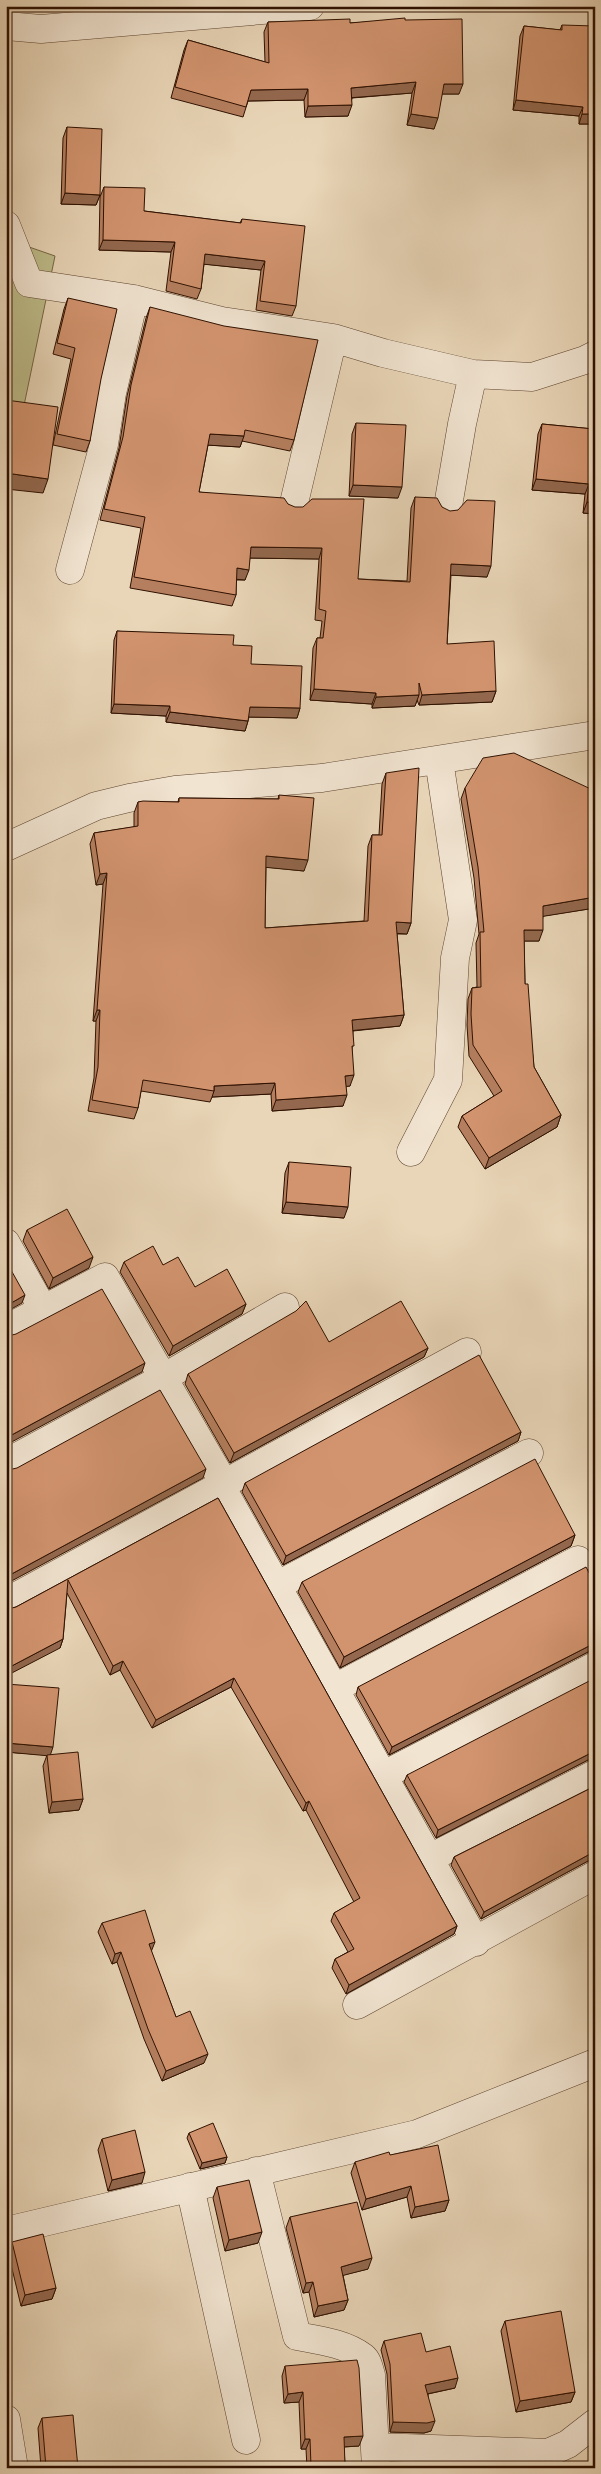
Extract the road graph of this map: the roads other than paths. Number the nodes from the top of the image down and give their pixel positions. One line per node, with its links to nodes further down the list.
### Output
1 (310, 6): 2 (street)
2 (117, 14): 3 (street)
3 (6, 26)
4 (6, 225): 5 (street)
5 (18, 282): 6 (street)
6 (134, 299): 7 (street); 12 (street)
7 (333, 338): 9 (street); 10 (street)
8 (595, 355): 9 (street)
9 (473, 374): 11 (street)
10 (294, 502)
11 (448, 506)
12 (70, 570)
13 (595, 735): 14 (street)
14 (439, 760): 15 (street); 16 (street)
15 (6, 847)
16 (411, 1152)
17 (6, 1243): 19 (street)
18 (285, 1307): 22 (street)
19 (43, 1310): 20 (street); 22 (street)
20 (6, 1329)
21 (466, 1352): 25 (street)
22 (163, 1378): 24 (street); 25 (street)
23 (529, 1453): 27 (street)
24 (6, 1463)
25 (223, 1485): 27 (street); 28 (street)
26 (578, 1560): 30 (street)
27 (278, 1585): 30 (street)
28 (6, 1602)
29 (595, 1666): 32 (street)
30 (334, 1688): 32 (street)
31 (595, 1774): 33 (street)
32 (382, 1776): 33 (street)
33 (428, 1859): 35 (street)
34 (595, 1875): 35 (street)
35 (476, 1942): 36 (street)
36 (357, 2005)
37 (595, 2063): 38 (street)
38 (256, 2171): 39 (street); 44 (street)
39 (190, 2187): 40 (street); 43 (street)
40 (6, 2231)
41 (6, 2419): 45 (street)
42 (594, 2426): 44 (street)
43 (246, 2440)
44 (377, 2458)
45 (14, 2468)

